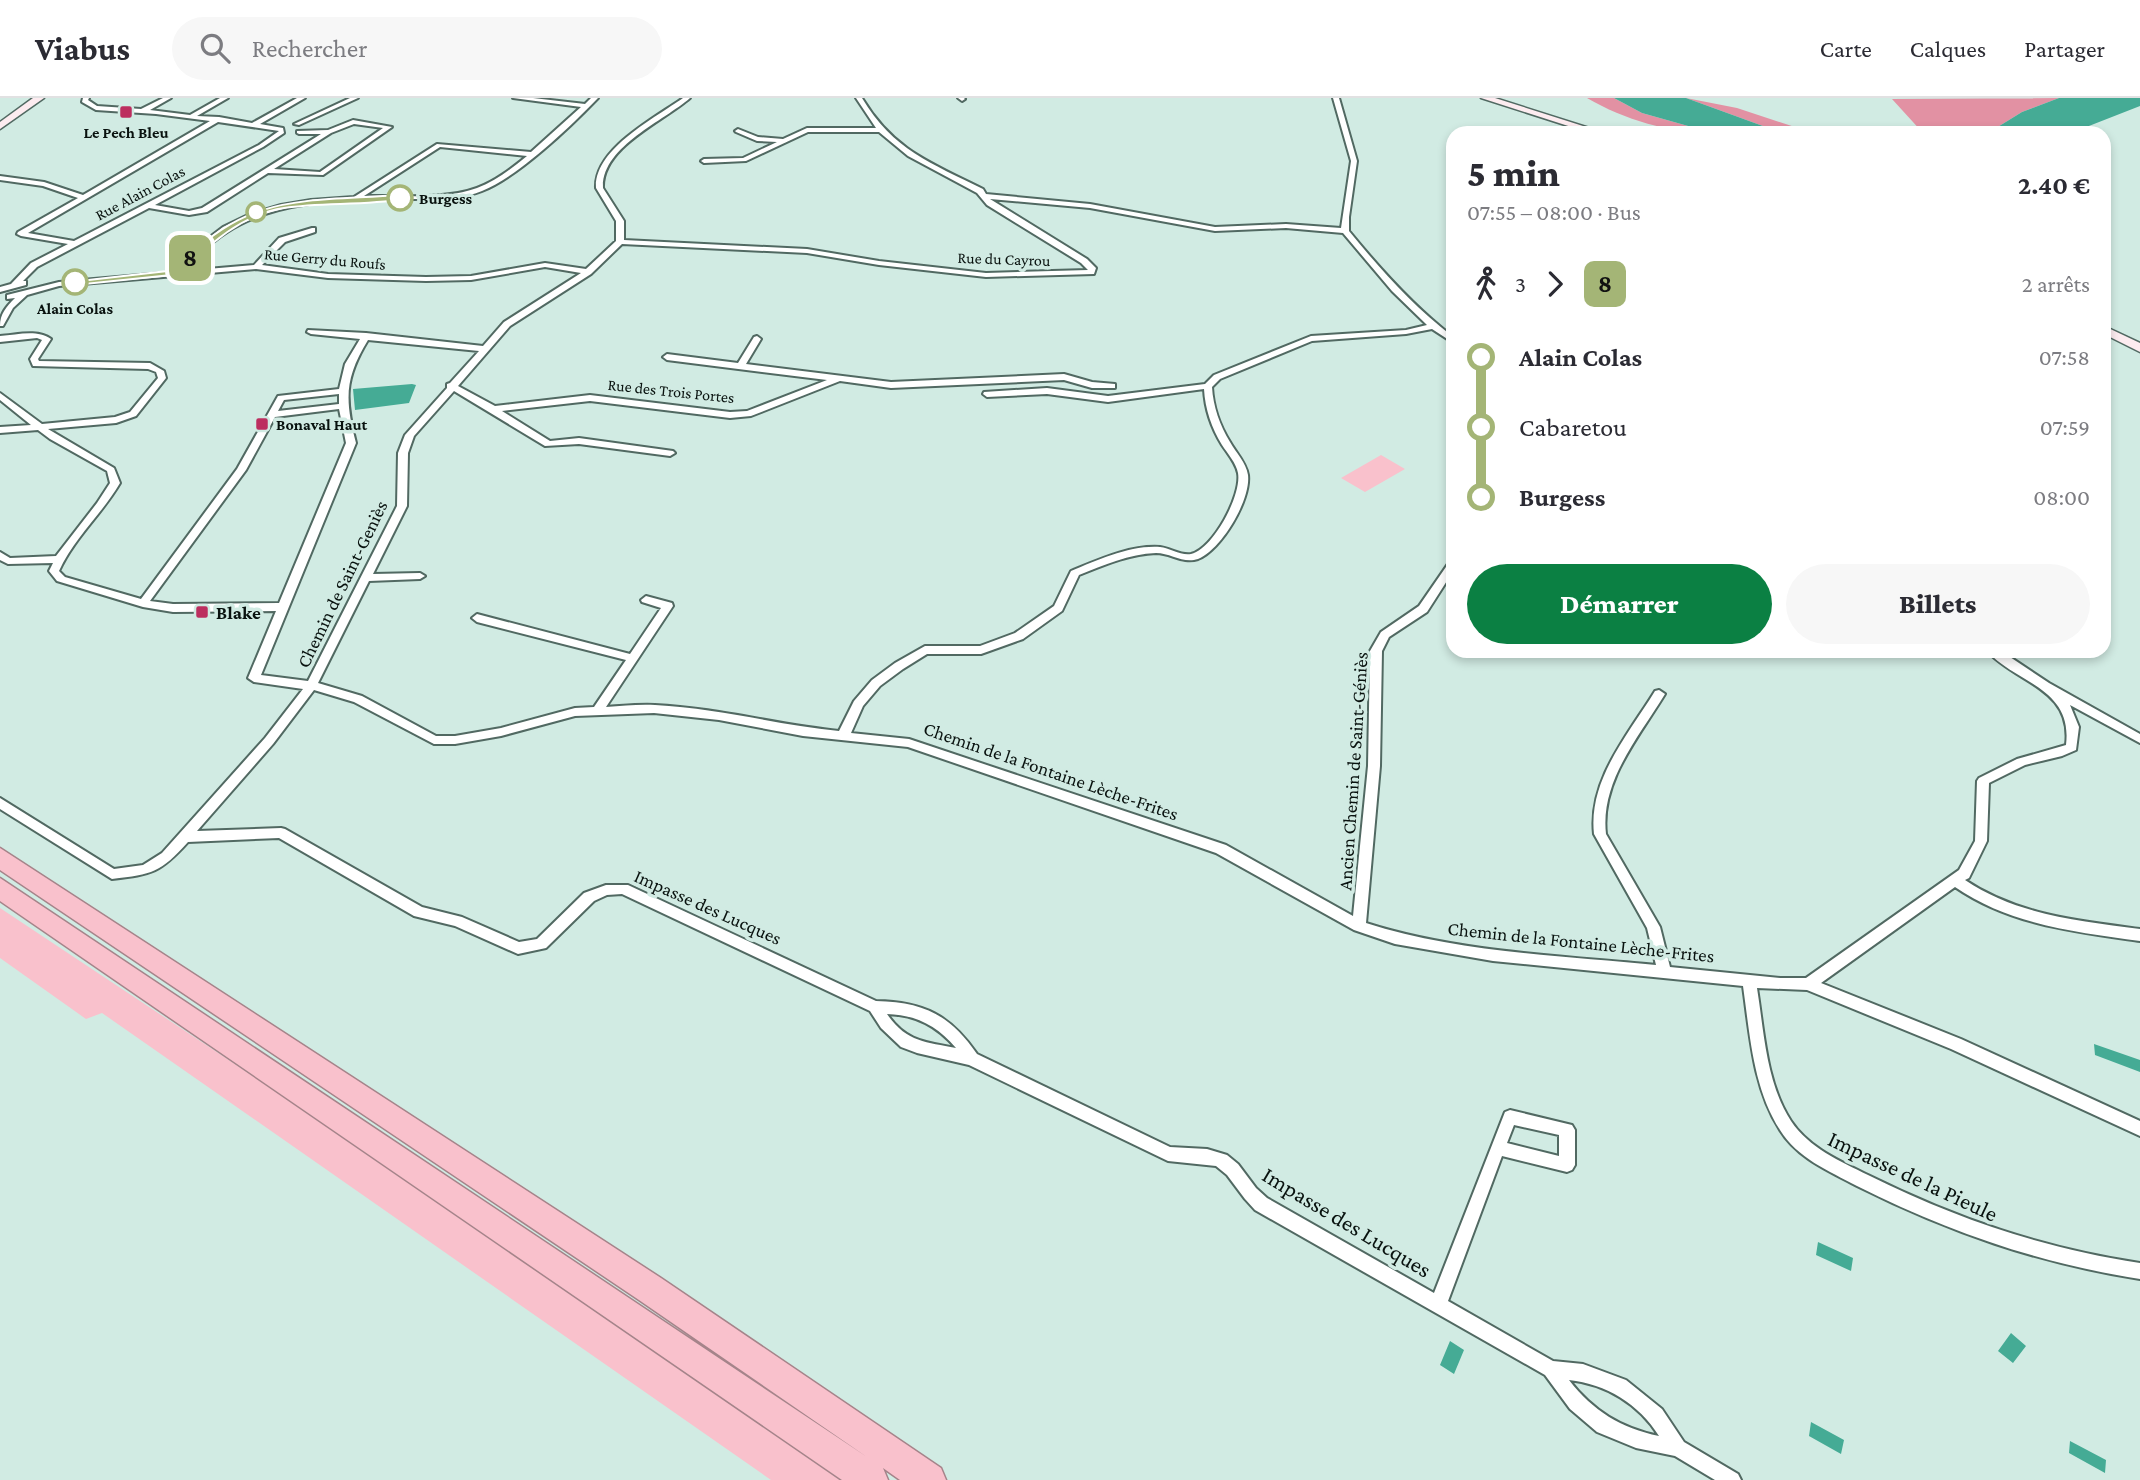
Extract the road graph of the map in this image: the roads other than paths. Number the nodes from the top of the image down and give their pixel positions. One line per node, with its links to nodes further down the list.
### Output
1 (40, 98): 18 (main road)
2 (86, 98): 14 (street)
3 (168, 98): 14 (street)
4 (225, 98): 15 (street)
5 (302, 98): 17 (street)
6 (355, 98): 20 (street)
7 (516, 98): 13 (street)
8 (595, 98): 13 (street)
9 (687, 98): 36 (street)
10 (859, 98): 22 (street, Rue du Cayrou)
11 (1336, 98): 35 (street)
12 (1486, 98): 19 (main road)
13 (586, 106): 26 (street)
14 (144, 110): 15 (street)
15 (191, 116): 16 (street)
16 (219, 120): 17 (street); 31 (street)
17 (256, 124): 21 (street)
18 (0, 126)
19 (1577, 126)
20 (304, 128): 21 (street); 24 (street)
21 (282, 129): 33 (street, Rue Alain Colas); 37 (street, Rue Alain Colas)
22 (879, 130): 25 (street); 30 (street, Rue du Cayrou)
23 (738, 131): 25 (street)
24 (329, 132): 28 (street); 28 (street)
25 (785, 140): 27 (street)
26 (530, 154): 32 (street); 32 (street)
27 (704, 162)
28 (269, 171): 33 (street)
29 (0, 178): 31 (street)
30 (984, 196): 35 (street); 36 (street, Rue du Cayrou)
31 (83, 197): 37 (street)
32 (354, 199): 40 (street)
33 (151, 206): 43 (street, Rue Alain Colas)
34 (312, 230): 38 (street)
35 (1345, 231): 46 (street)
36 (620, 242): 39 (street, Chemin de Saint-Geniès)
37 (74, 243): 41 (street, Rue Alain Colas)
38 (257, 267): 39 (street, Rue Gerry du Roufs); 40 (street, Rue Gerry du Roufs)
39 (588, 272): 54 (street, Chemin de Saint-Geniès)
40 (178, 273): 42 (street, Rue Gerry du Roufs)
41 (15, 284): 43 (street); 44 (street)
42 (59, 284): 43 (street, Rue Gerry du Roufs)
43 (34, 285): 44 (street)
44 (5, 295): 45 (street)
45 (0, 324)
46 (1432, 326): 50 (street); 60 (street)
47 (311, 332): 49 (street)
48 (2111, 334): 53 (main road)
49 (366, 336): 54 (street); 61 (street)
50 (1446, 336)
51 (0, 339): 67 (street)
52 (757, 339): 56 (street, Rue des Trois Portes)
53 (2140, 348)
54 (483, 349): 58 (street, Chemin de Saint-Geniès)
55 (667, 358): 56 (street, Rue des Trois Portes)
56 (741, 365): 57 (street, Rue des Trois Portes)
57 (839, 378): 59 (street, Rue des Trois Portes); 65 (street, Rue des Trois Portes)
58 (450, 386): 65 (street); 74 (street, Chemin de Saint-Geniès)
59 (1112, 386)
60 (1208, 386): 62 (street); 85 (street)
61 (342, 391): 64 (street); 66 (street)
62 (987, 394)
63 (0, 396): 67 (street)
64 (342, 406): 66 (street); 77 (street)
65 (493, 408): 69 (street)
66 (274, 414): 76 (street)
67 (38, 427): 68 (street); 71 (street)
68 (0, 430)
69 (670, 453)
70 (0, 555): 71 (street)
71 (58, 559): 76 (street)
72 (1446, 575): 92 (street, Ancien Chemin de Saint-Géniès)
73 (420, 576): 74 (street)
74 (368, 578): 81 (street, Chemin de Saint-Geniès)
75 (646, 600): 79 (street)
76 (143, 603): 77 (street)
77 (282, 607): 81 (street, Chemin de la Fontaine Lèche-Frites)
78 (477, 618): 79 (street)
79 (632, 658): 84 (street)
80 (2003, 658): 82 (street)
81 (312, 686): 84 (street, Chemin de la Fontaine Lèche-Frites); 88 (street, Chemin de Saint-Geniès)
82 (2045, 686): 86 (street); 90 (street)
83 (1659, 694): 94 (street)
84 (597, 709): 85 (street, Chemin de la Fontaine Lèche-Frites)
85 (844, 734): 92 (street, Chemin de la Fontaine Lèche-Frites)
86 (2140, 739)
87 (0, 803): 88 (street, Chemin de Saint-Geniès)
88 (184, 837): 97 (street, Impasse des Lucques)
89 (0, 858): 106 (highway)
90 (1957, 882): 93 (street); 96 (street)
91 (0, 888): 105 (highway)
92 (1359, 926): 94 (street, Chemin de la Fontaine Lèche-Frites)
93 (2140, 935)
94 (1664, 971): 95 (street, Chemin de la Fontaine Lèche-Frites)
95 (1749, 981): 96 (street, Chemin de la Fontaine Lèche-Frites); 101 (street, Impasse de la Pieule)
96 (1808, 984): 99 (street, Chemin de la Fontaine Lèche-Frites)
97 (875, 1007): 98 (street, Impasse des Lucques); 98 (street, Impasse des Lucques)
98 (972, 1059): 102 (street, Impasse des Lucques)
99 (2140, 1129)
100 (1497, 1148): 100 (street, Impasse des Lucques); 102 (street, Impasse des Lucques)
101 (2140, 1271)
102 (1438, 1305): 103 (street, Impasse des Lucques)
103 (1551, 1369): 104 (street, Impasse des Lucques); 104 (street, Impasse des Lucques)
104 (1678, 1448): 107 (street, Impasse des Lucques)
105 (871, 1480)
106 (929, 1480)
107 (1732, 1480)

